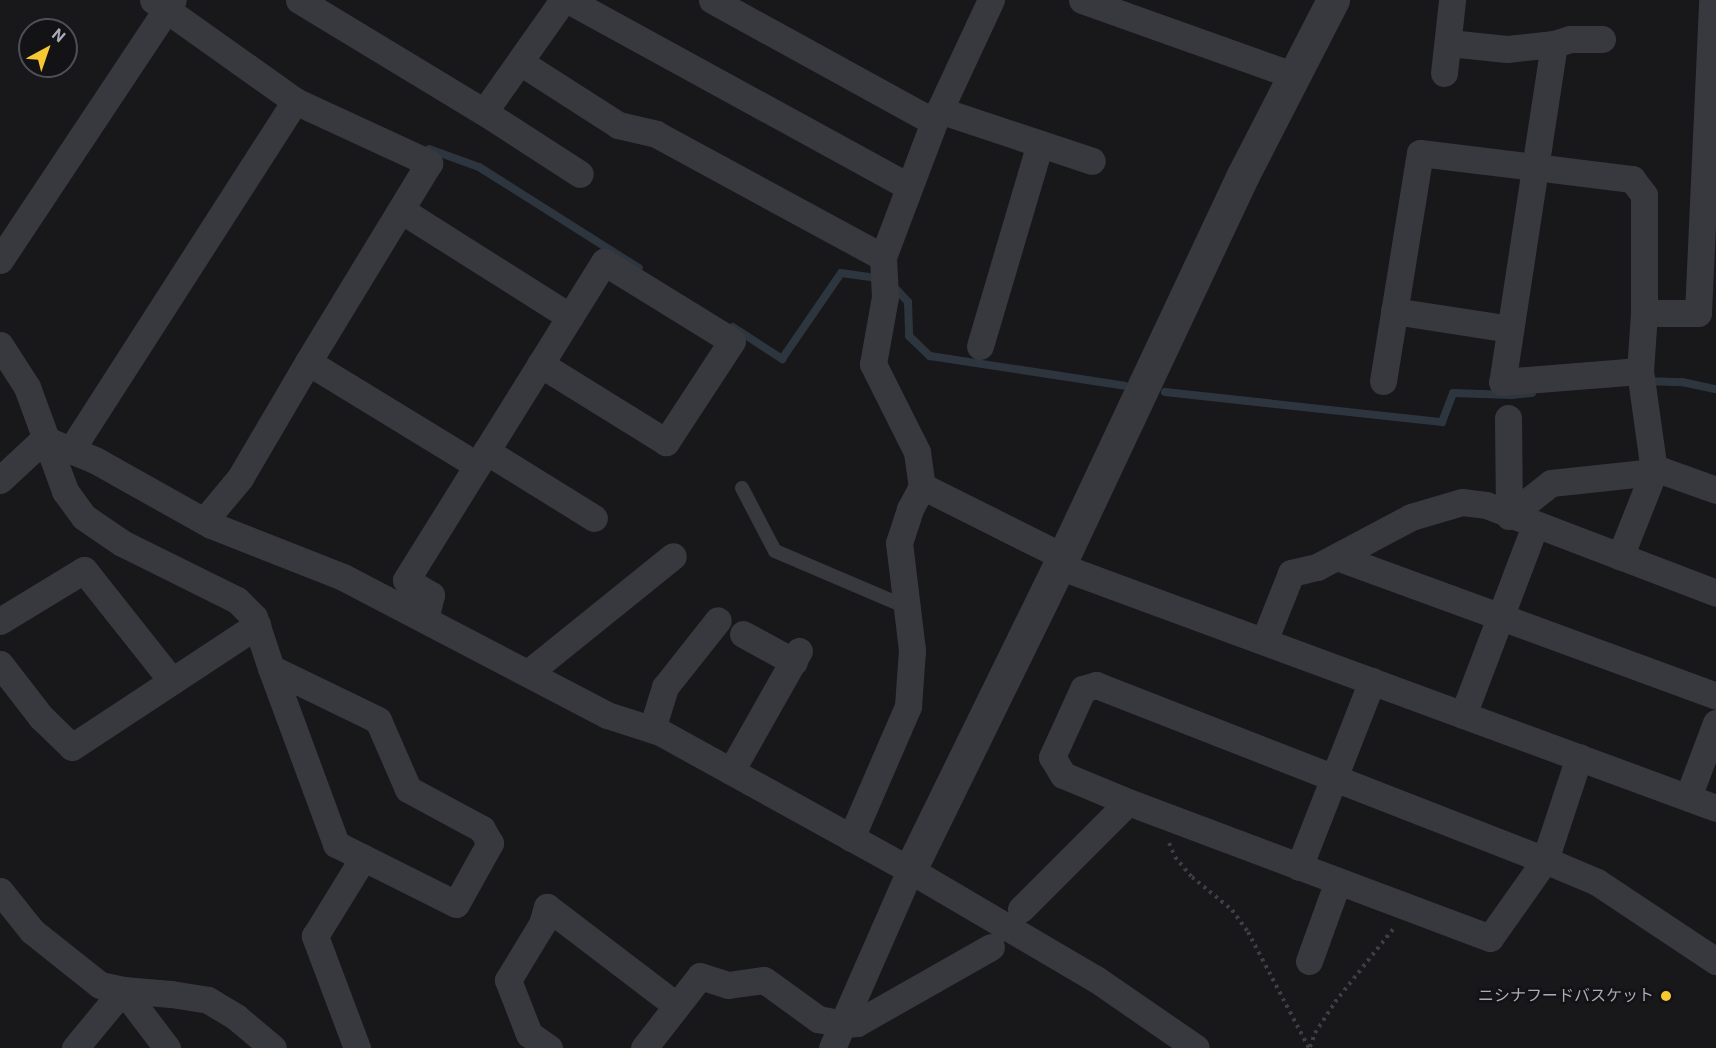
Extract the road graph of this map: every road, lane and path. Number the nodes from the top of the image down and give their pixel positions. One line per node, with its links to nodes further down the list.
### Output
1 (299, 0): 18 (street)
2 (563, 0): 14 (street)
3 (568, 0): 24 (street)
4 (712, 0): 19 (street)
5 (1082, 0): 16 (street)
6 (1333, 0): 16 (street)
7 (1452, 0): 12 (street)
8 (1712, 0): 29 (street)
9 (164, 3): 17 (street); 27 (street)
10 (979, 4): 19 (street)
11 (1602, 39): 13 (street)
12 (1449, 43): 13 (street); 15 (street)
13 (1554, 44): 22 (street)
14 (520, 62): 18 (street); 26 (street)
15 (1444, 73)
16 (1293, 75): 54 (street)
17 (295, 101): 25 (street); 40 (street)
18 (484, 112): 23 (street)
19 (936, 116): 20 (street); 24 (street)
20 (1040, 144): 21 (street); 33 (street)
21 (1092, 161)
22 (1535, 168): 28 (street); 29 (street); 31 (street)
23 (580, 174)
24 (908, 186): 26 (street)
25 (401, 210): 30 (street); 34 (street)
26 (883, 256): 44 (street)
27 (0, 261)
28 (1394, 311): 31 (street); 37 (street)
29 (1644, 313): 36 (street)
30 (570, 317): 35 (street); 35 (street)
31 (1510, 329): 36 (street)
32 (0, 345): 39 (street)
33 (980, 346)
34 (308, 362): 41 (street); 49 (street)
35 (540, 364): 41 (street)
36 (1641, 379): 42 (street)
37 (1383, 381)
38 (1508, 418): 47 (street)
39 (44, 439): 40 (street); 43 (street); 61 (street)
40 (71, 450): 49 (street)
41 (482, 458): 48 (street); 58 (street)
42 (1654, 471): 46 (street); 47 (street); 53 (street)
43 (0, 480)
44 (922, 486): 54 (street); 56 (street)
45 (742, 488): 56 (lane)
46 (1716, 490)
47 (1509, 516): 50 (street); 52 (street)
48 (594, 518)
49 (204, 521): 58 (street)
50 (1535, 525): 53 (street); 57 (street)
51 (673, 556): 66 (street)
52 (1337, 557): 57 (street); 63 (street)
53 (1620, 557): 55 (street)
54 (1060, 561): 63 (street); 84 (street)
55 (1716, 593)
56 (906, 607): 80 (street)
57 (1500, 617): 69 (street); 70 (street)
58 (425, 619): 66 (street)
59 (718, 620): 72 (street)
60 (0, 621): 67 (street)
61 (257, 625): 65 (street); 67 (street)
62 (743, 634): 74 (street)
63 (1264, 641): 68 (street)
64 (0, 664): 67 (street)
65 (271, 668): 81 (street); 81 (street)
66 (528, 673): 72 (street)
67 (172, 681)
68 (1372, 681): 70 (street); 75 (street)
69 (1716, 696)
70 (1463, 715): 73 (street)
71 (1716, 723): 76 (street)
72 (652, 729): 74 (street)
73 (1579, 757): 76 (street); 82 (street)
74 (731, 771): 80 (street)
75 (1335, 778): 77 (street); 82 (street); 83 (street)
76 (1688, 797): 78 (street)
77 (1128, 802): 79 (street); 88 (street)
78 (1716, 808)
79 (1156, 813): 83 (street); 87 (path)
80 (851, 838): 84 (street)
81 (363, 858): 98 (street)
82 (1545, 860): 87 (street); 91 (street)
83 (1299, 867): 85 (street)
84 (910, 870): 94 (street); 102 (street)
85 (1338, 881): 87 (street); 90 (street)
86 (0, 891): 92 (street)
87 (1410, 908)
88 (1021, 909): 89 (lane, bridge)
89 (991, 947): 94 (street)
90 (1309, 961)
91 (1716, 962)
92 (123, 990): 95 (street); 96 (street); 97 (street)
93 (677, 1006): 94 (street); 99 (street); 100 (street)
94 (844, 1024): 101 (street)
95 (75, 1048)
96 (167, 1048)
97 (273, 1048)
98 (357, 1048)
99 (549, 1048)
100 (644, 1048)
101 (832, 1048)
102 (1196, 1048)

